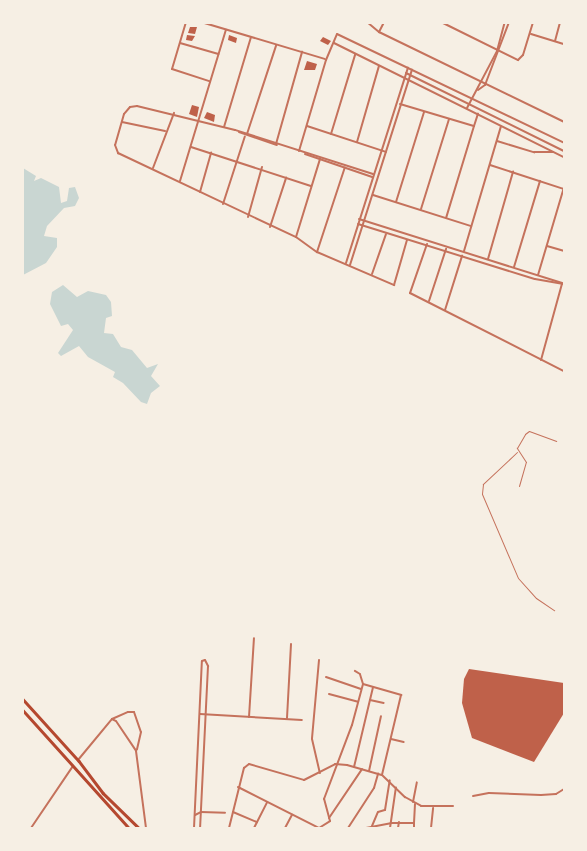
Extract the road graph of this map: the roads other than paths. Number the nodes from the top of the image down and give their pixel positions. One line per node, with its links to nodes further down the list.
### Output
1 (186, 22): 14 (street)
2 (201, 22): 9 (street)
3 (368, 22): 10 (street)
4 (384, 22): 10 (street)
5 (441, 22): 18 (street)
6 (533, 22): 11 (street)
7 (560, 22): 13 (street)
8 (506, 23): 18 (street)
9 (226, 30): 12 (street); 20 (street)
10 (379, 32): 31 (street)
11 (530, 34): 13 (street); 18 (street)
12 (251, 37): 17 (street); 48 (street)
13 (555, 41): 16 (street)
14 (180, 43): 20 (street); 30 (street)
15 (334, 43): 21 (street); 22 (street); 24 (street)
16 (564, 44)
17 (277, 45): 19 (street); 51 (street)
18 (498, 51): 31 (street); 32 (street)
19 (302, 52): 22 (street); 55 (street)
20 (219, 54): 30 (street)
21 (355, 54): 23 (street); 50 (street)
22 (326, 60): 45 (street)
23 (379, 66): 28 (street); 53 (street)
24 (408, 68): 25 (street); 26 (street)
25 (412, 70): 27 (street); 34 (street)
26 (406, 72): 27 (street); 28 (street)
27 (410, 75): 29 (street); 35 (street)
28 (404, 77): 29 (street); 57 (street)
29 (409, 79): 36 (street); 37 (street)
30 (210, 81): 42 (street)
31 (481, 82): 32 (street); 33 (street)
32 (485, 85): 33 (street); 44 (street)
33 (478, 90): 34 (street)
34 (473, 98): 35 (street); 54 (street)
35 (470, 103): 37 (street); 59 (street)
36 (400, 104): 38 (street); 61 (street)
37 (467, 108): 40 (street)
38 (424, 112): 41 (street); 80 (street)
39 (174, 113): 42 (street); 43 (street); 49 (street)
40 (478, 114): 46 (street); 47 (street)
41 (449, 119): 46 (street); 82 (street)
42 (198, 120): 48 (street); 56 (street)
43 (122, 122): 49 (street); 69 (street)
44 (564, 122)
45 (306, 126): 50 (street); 58 (street)
46 (474, 126): 84 (street)
47 (501, 126): 52 (street); 62 (street)
48 (224, 127): 51 (street)
49 (165, 130): 69 (street)
50 (331, 134): 53 (street)
51 (246, 135): 55 (street); 58 (street); 65 (street)
52 (497, 141): 62 (street); 66 (street)
53 (357, 142): 57 (street)
54 (564, 143)
55 (276, 144): 58 (street)
56 (191, 146): 60 (street); 75 (street)
57 (380, 150): 61 (street); 71 (street)
58 (299, 151): 64 (street); 71 (street)
59 (564, 151)
60 (211, 152): 65 (street); 78 (street)
61 (386, 152): 73 (street)
62 (553, 152): 63 (street)
63 (564, 158)
64 (320, 159): 68 (street); 76 (street)
65 (237, 160): 67 (street); 81 (street)
66 (490, 165): 70 (street); 89 (street)
67 (262, 167): 72 (street); 83 (street)
68 (345, 167): 71 (street); 99 (street)
69 (153, 168): 75 (street)
70 (513, 172): 74 (street); 103 (street)
71 (372, 175): 73 (street); 85 (street)
72 (286, 178): 76 (street); 90 (street)
73 (377, 178): 79 (street)
74 (540, 181): 77 (street); 106 (street)
75 (180, 182): 78 (street)
76 (311, 186): 92 (street)
77 (564, 188): 95 (street)
78 (200, 192): 81 (street)
79 (372, 195): 80 (street); 86 (street)
80 (396, 202): 82 (street)
81 (223, 204): 83 (street)
82 (420, 210): 84 (street)
83 (248, 217): 90 (street)
84 (446, 218): 89 (street)
85 (359, 219): 86 (street); 87 (street)
86 (364, 221): 88 (street); 97 (street)
87 (358, 224): 88 (street); 104 (street)
88 (362, 225): 91 (street); 105 (street)
89 (471, 226): 98 (street)
90 (270, 227): 92 (street)
91 (387, 233): 93 (street); 107 (street)
92 (296, 237): 99 (street)
93 (407, 240): 94 (street); 107 (street)
94 (427, 244): 96 (street); 110 (street)
95 (547, 246): 100 (street); 108 (street)
96 (446, 249): 101 (street); 110 (street)
97 (455, 249): 98 (street); 101 (street)
98 (464, 251): 103 (street)
99 (317, 252): 104 (street)
100 (564, 252)
101 (454, 253): 102 (street)
102 (462, 256): 109 (street); 111 (street)
103 (488, 259): 106 (street)
104 (346, 263): 105 (street)
105 (350, 265): 107 (street)
106 (514, 267): 108 (street)
107 (372, 274)
108 (538, 275): 109 (street)
109 (564, 284): 112 (street)
110 (429, 302): 111 (street)
111 (445, 310): 112 (street)
112 (541, 360): 113 (street)
113 (564, 372)
114 (556, 441): 115 (lane)
115 (517, 452): 116 (lane); 117 (lane)
116 (519, 486)
117 (554, 610)
118 (254, 638): 135 (street)
119 (291, 644): 136 (street)
120 (318, 660): 148 (street)
121 (355, 671): 123 (street)
122 (326, 677): 125 (street)
123 (363, 684): 124 (street); 125 (street)
124 (373, 687): 128 (street); 139 (street)
125 (361, 689): 129 (street)
126 (329, 694): 129 (street)
127 (22, 698): 142 (main road)
128 (370, 700): 130 (street); 145 (street)
129 (358, 702): 143 (street)
130 (384, 703)
131 (22, 709): 144 (main road)
132 (200, 714): 133 (street); 133 (street); 165 (street)
133 (206, 714): 135 (street); 161 (street)
134 (381, 716): 147 (street)
135 (249, 717): 136 (street)
136 (287, 718): 138 (street)
137 (112, 719): 141 (street); 141 (street); 142 (street)
138 (302, 720)
139 (391, 739): 140 (street); 150 (street)
140 (404, 742)
141 (136, 751): 175 (street)
142 (78, 760): 174 (main road)
143 (335, 764): 145 (street); 148 (street); 166 (street)
144 (74, 766): 172 (street); 173 (main road)
145 (354, 767): 146 (street)
146 (362, 769): 147 (street); 166 (street)
147 (369, 772): 149 (street)
148 (320, 773): 153 (street)
149 (378, 774): 150 (street); 183 (street)
150 (382, 775): 151 (street)
151 (390, 780): 154 (street); 171 (street)
152 (417, 782): 158 (street)
153 (238, 787): 157 (street); 162 (street)
154 (396, 787): 158 (street); 169 (street)
155 (564, 789): 156 (street)
156 (473, 796)
157 (267, 802): 164 (street); 167 (street)
158 (414, 803): 160 (street); 170 (street)
159 (453, 806): 160 (street)
160 (433, 808): 188 (street)
161 (201, 812): 163 (street); 165 (street); 177 (street)
162 (233, 812): 167 (street); 178 (street)
163 (225, 814)
164 (292, 815): 180 (street); 181 (street)
165 (195, 816): 176 (street)
166 (329, 818): 181 (street)
167 (257, 822): 179 (street)
168 (399, 822): 169 (street); 170 (street); 186 (street)
169 (391, 823): 171 (street); 185 (street)
170 (414, 823): 187 (street)
171 (372, 827): 184 (street)
172 (31, 828)
173 (129, 828)
174 (139, 828)
175 (146, 828)
176 (194, 828)
177 (200, 828)
178 (229, 828)
179 (254, 828)
180 (285, 828)
181 (319, 828): 182 (street)
182 (330, 828)
183 (348, 828)
184 (366, 828)
185 (390, 828)
186 (398, 828)
187 (414, 828)
188 (431, 828)

